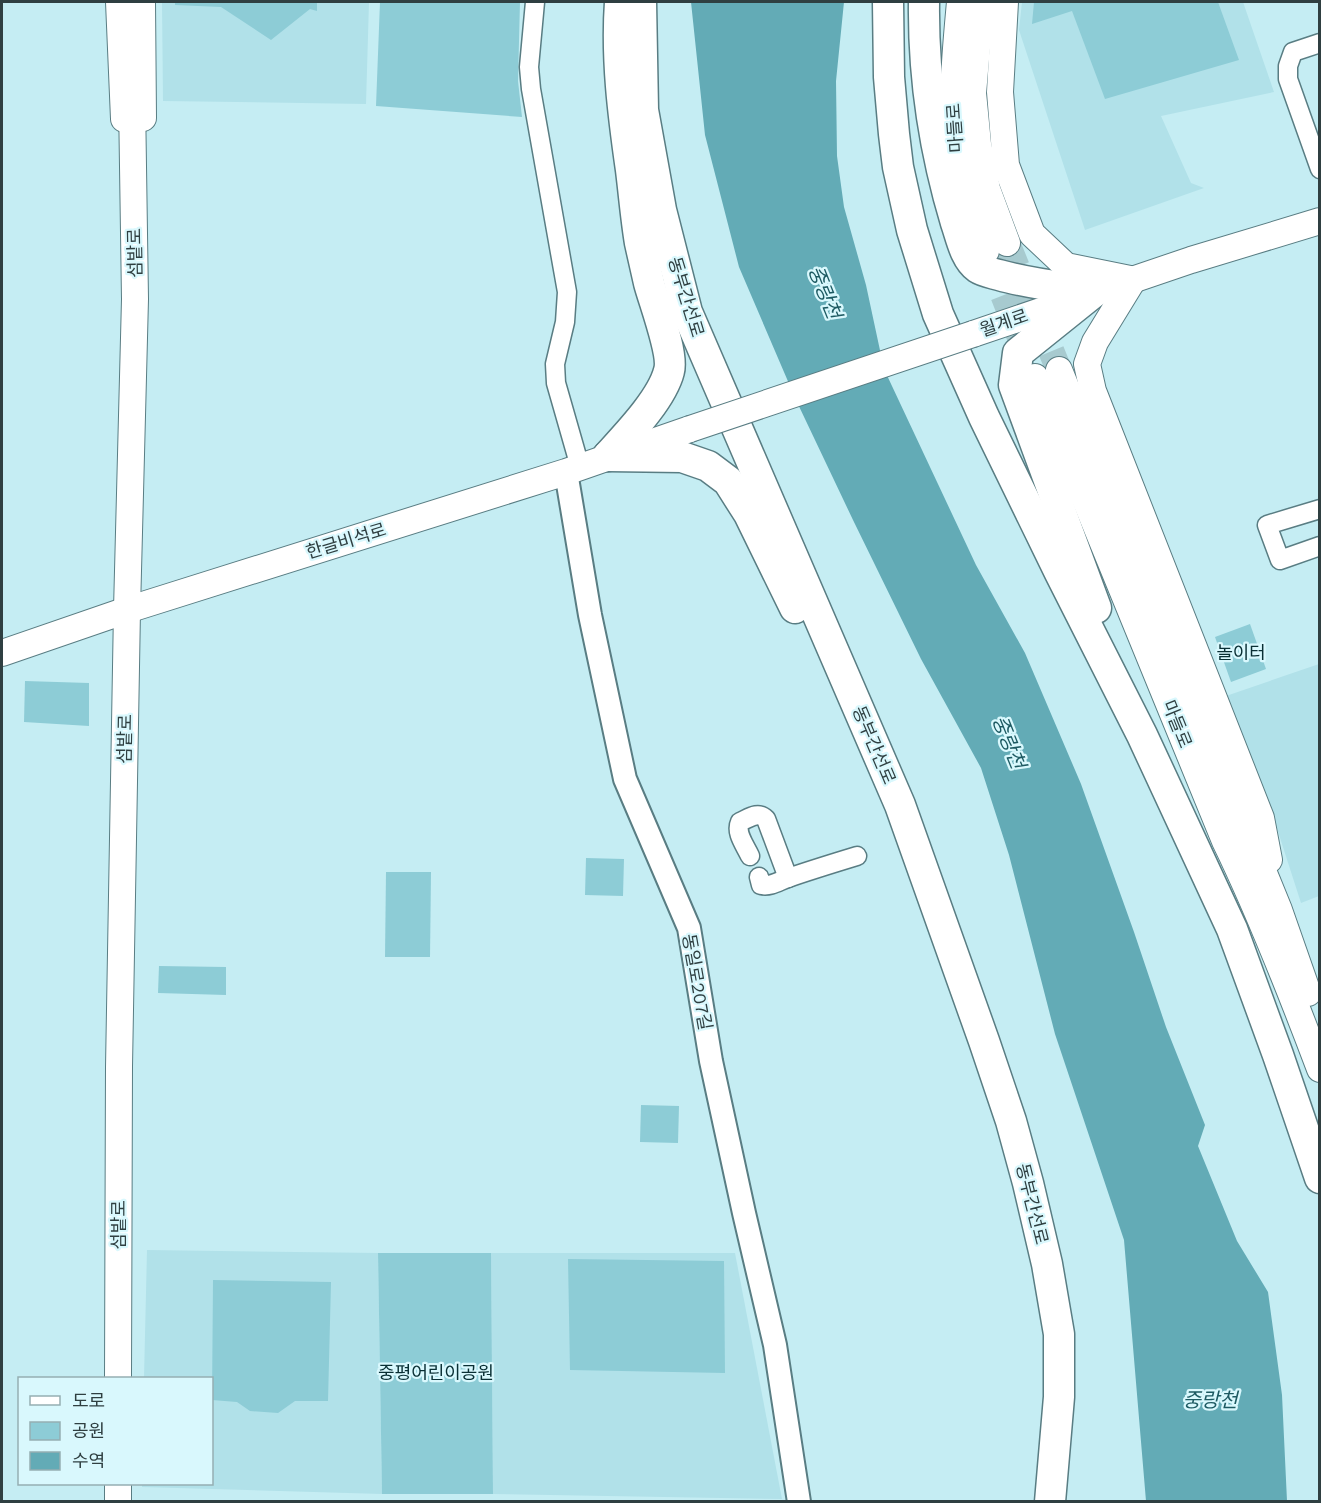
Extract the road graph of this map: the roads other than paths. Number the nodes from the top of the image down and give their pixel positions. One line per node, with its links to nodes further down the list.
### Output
1 (119, 2): 18 (main road)
2 (142, 2): 18 (main road)
3 (535, 2): 21 (street)
4 (620, 2): 20 (highway)
5 (641, 2): 28 (highway, 동부간선로)
6 (888, 2): 24 (highway)
7 (909, 2): 24 (highway)
8 (924, 2): 17 (highway)
9 (960, 2): 10 (main road, 마들로)
10 (981, 2)
11 (1005, 2): 16 (main road)
12 (1320, 43): 14 (street)
13 (132, 100): 18 (main road, 섬밭로)
14 (1320, 169)
15 (1320, 221): 16 (main road, 월계로)
16 (1133, 280): 17 (main road, 월계로); 33 (main road)
17 (1094, 292): 19 (main road, 월계로, bridge); 27 (highway)
18 (135, 299): 25 (main road, 섬밭로)
19 (690, 429): 20 (main road, 한글비석로)
20 (608, 456): 21 (main road, 한글비석로); 28 (highway)
21 (573, 469): 25 (main road, 한글비석로); 40 (street, 동일로207길)
22 (1320, 509): 23 (street)
23 (1320, 546)
24 (1060, 573): 27 (highway)
25 (127, 610): 26 (main road, 한글비석로); 37 (main road, 섬밭로)
26 (2, 652)
27 (1142, 735): 36 (highway)
28 (900, 805): 41 (highway, 동부간선로)
29 (750, 856): 32 (street)
30 (857, 856): 32 (street)
31 (759, 877): 32 (street)
32 (788, 878)
33 (1279, 910): 34 (main road, 마들로); 35 (main road, 마들로)
34 (1320, 1025)
35 (1317, 1056)
36 (1320, 1179)
37 (118, 1377)
38 (118, 1485): 39 (main road)
39 (118, 1502)
40 (799, 1502)
41 (1050, 1502)

